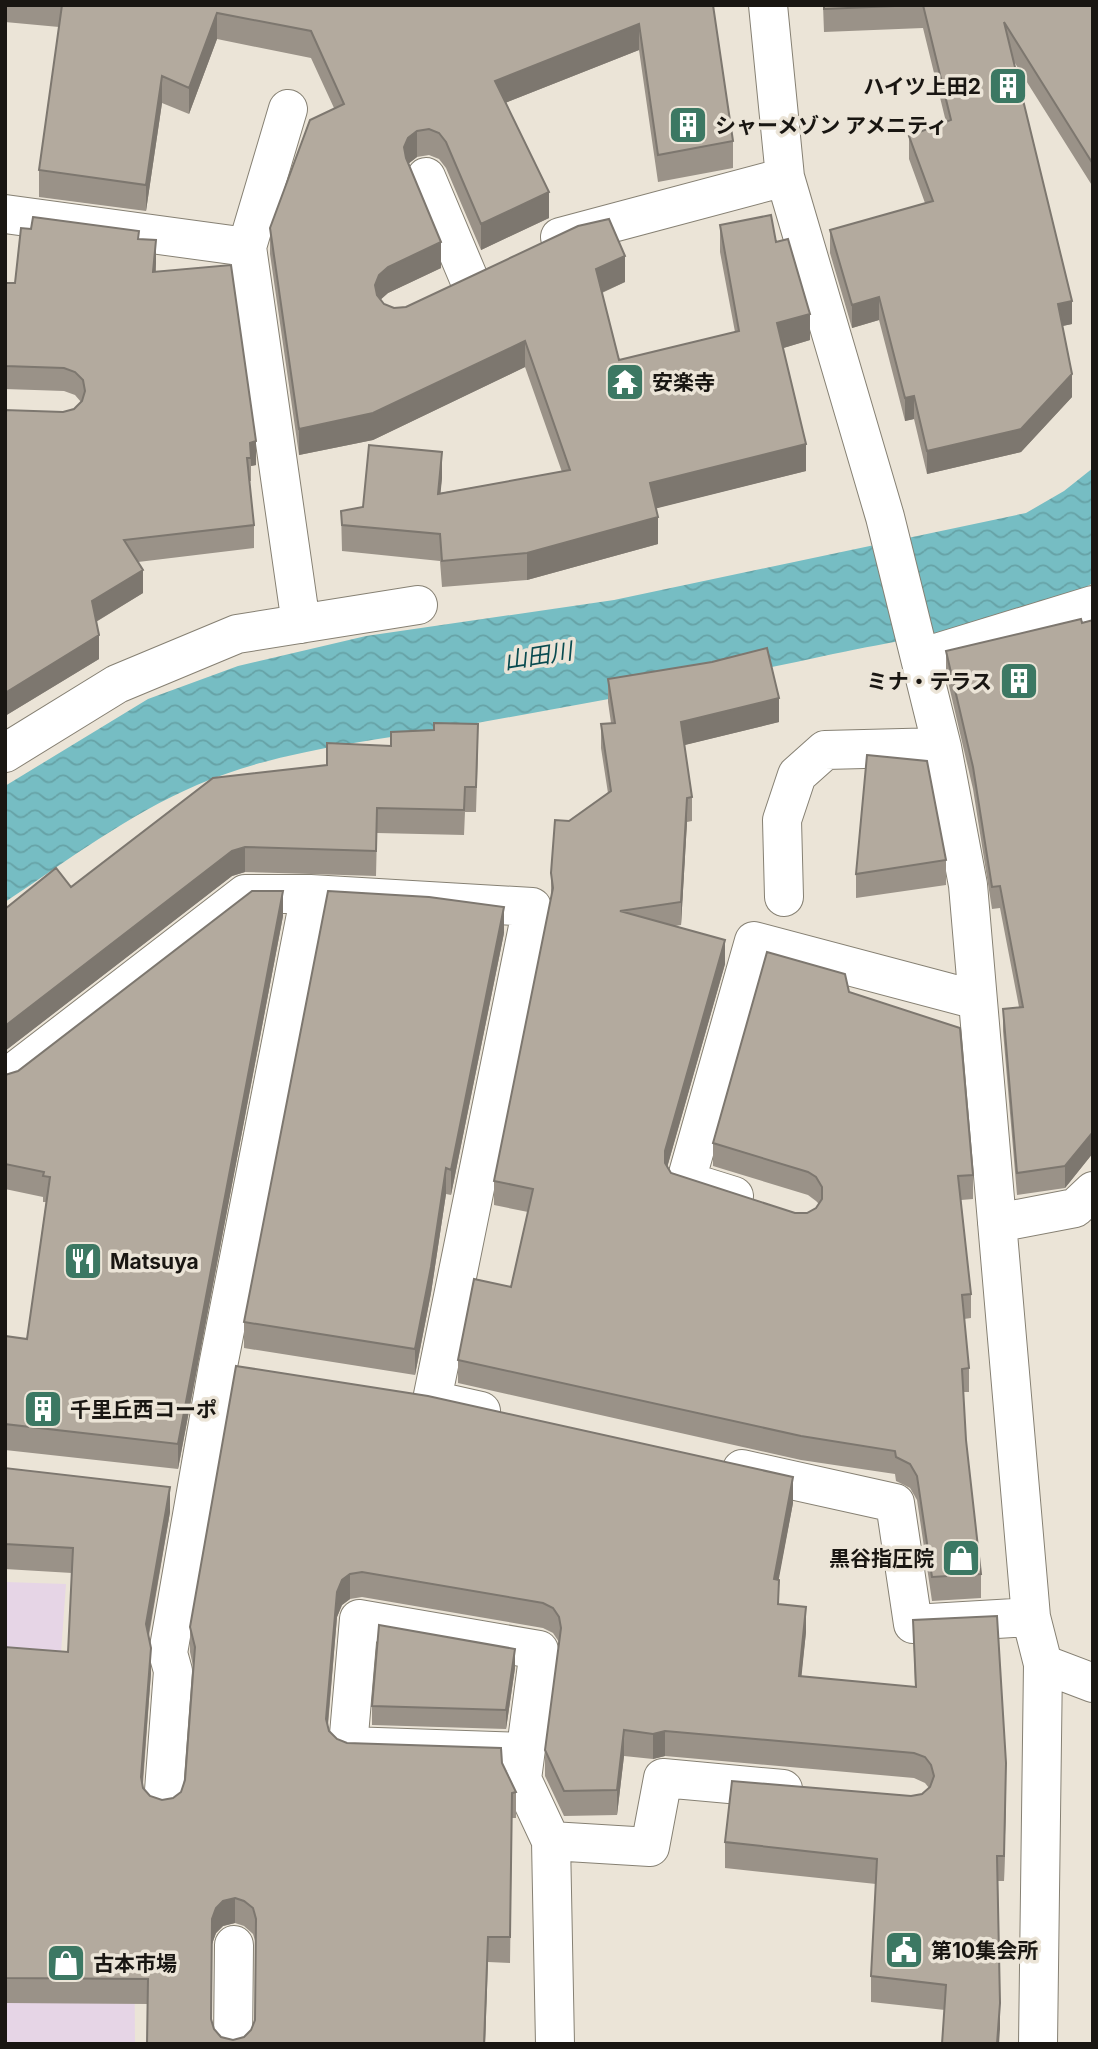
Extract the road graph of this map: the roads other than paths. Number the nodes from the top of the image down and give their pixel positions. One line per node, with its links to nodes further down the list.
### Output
1 (768, 5): 4 (street)
2 (288, 109): 6 (street)
3 (426, 177): 8 (street)
4 (785, 177): 7 (street); 12 (street)
5 (5, 214): 6 (street)
6 (247, 247): 11 (street)
7 (533, 250)
8 (433, 296)
9 (418, 605): 11 (street)
10 (1093, 605): 12 (street)
11 (301, 624): 14 (street)
12 (920, 658): 13 (street)
13 (942, 747): 16 (street); 17 (street)
14 (5, 753)
15 (310, 894): 18 (street); 22 (street); 25 (street)
16 (784, 897)
17 (977, 1000): 20 (street); 21 (street)
18 (5, 1079)
19 (1093, 1191): 21 (street)
20 (763, 1205)
21 (997, 1223): 30 (street)
22 (218, 1366): 23 (street); 29 (street)
23 (258, 1373)
24 (392, 1394): 25 (street)
25 (432, 1400): 26 (street)
26 (514, 1418)
27 (705, 1461): 30 (street)
28 (155, 1489): 29 (street)
29 (195, 1493): 35 (street)
30 (1031, 1617): 31 (street)
31 (1043, 1664): 32 (street); 40 (street)
32 (1093, 1682)
33 (525, 1752): 33 (street); 36 (street)
34 (815, 1791): 36 (street)
35 (163, 1804)
36 (551, 1841): 39 (street)
37 (234, 1945): 38 (street)
38 (233, 2044)
39 (555, 2044)
40 (1038, 2044)

